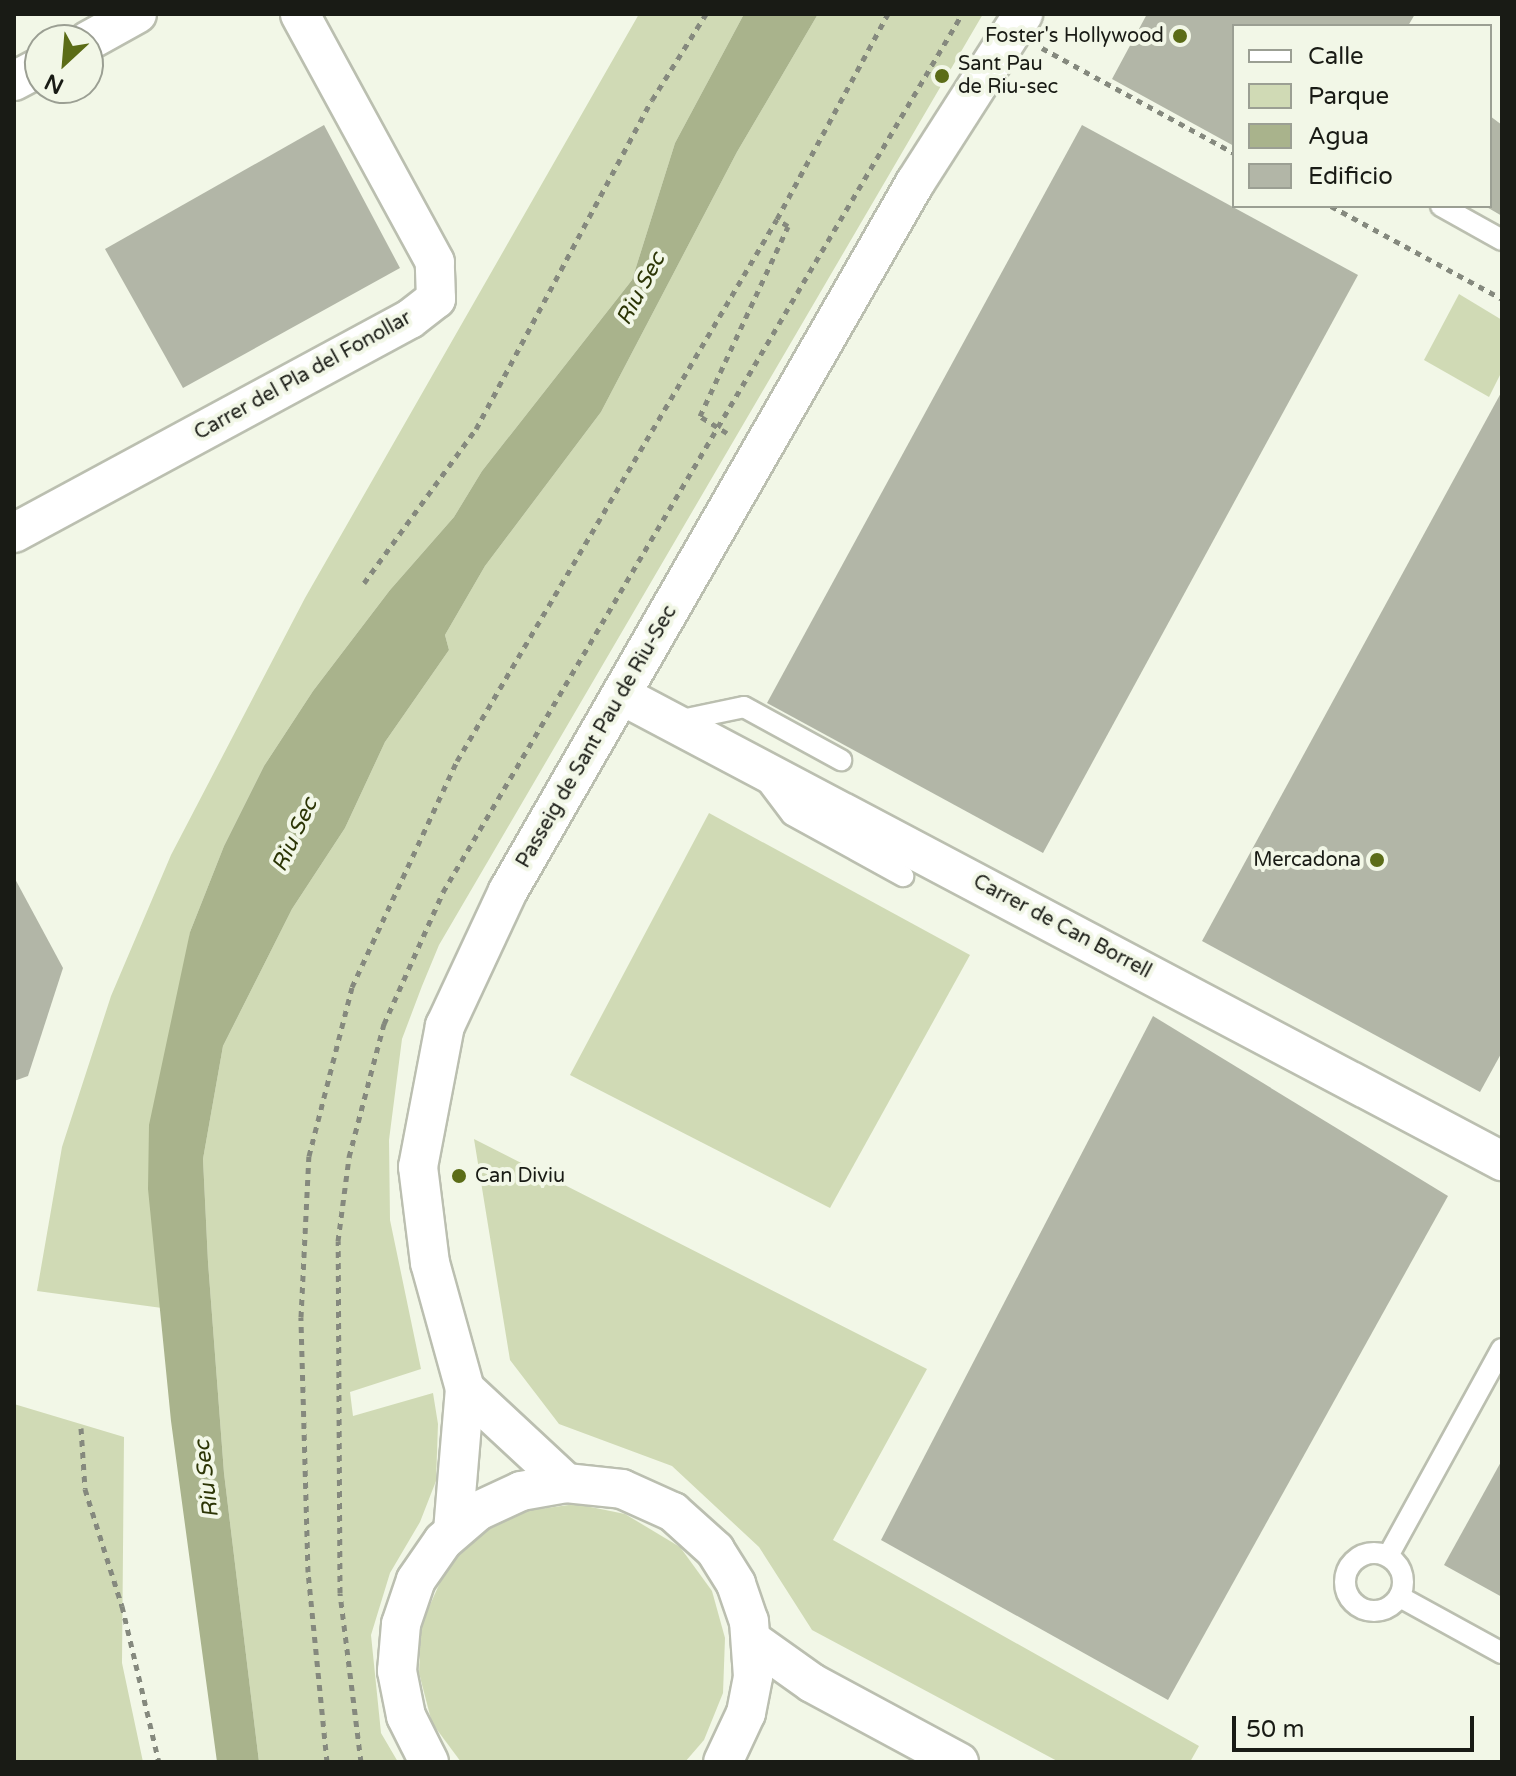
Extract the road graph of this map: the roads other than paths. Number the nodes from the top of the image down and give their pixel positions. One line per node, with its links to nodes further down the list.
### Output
1 (137, 14): 4 (street)
2 (300, 14): 7 (street, Carrer del Pla del Fonollar)
3 (1017, 23): 8 (street, Passeig de Sant Pau de Riu-Sec)
4 (104, 32)
5 (1445, 208): 6 (lane)
6 (1502, 240)
7 (14, 533)
8 (621, 695): 9 (street, Carrer de Can Borrell); 15 (street, Passeig de Sant Pau de Riu-Sec)
9 (670, 723): 10 (lane); 11 (street, Carrer de Can Borrell)
10 (841, 760)
11 (755, 766): 12 (lane); 13 (street, Carrer de Can Borrell)
12 (903, 876)
13 (1502, 1161)
14 (1502, 1349): 18 (lane)
15 (465, 1389): 16 (street); 17 (street, Passeig de Sant Pau de Riu-Sec)
16 (566, 1483): 17 (street); 20 (street)
17 (453, 1531): 22 (street)
18 (1388, 1556): 19 (lane); 19 (lane)
19 (1400, 1597): 21 (lane)
20 (753, 1641): 23 (street); 24 (street)
21 (1502, 1653)
22 (429, 1762)
23 (723, 1762)
24 (959, 1762)

